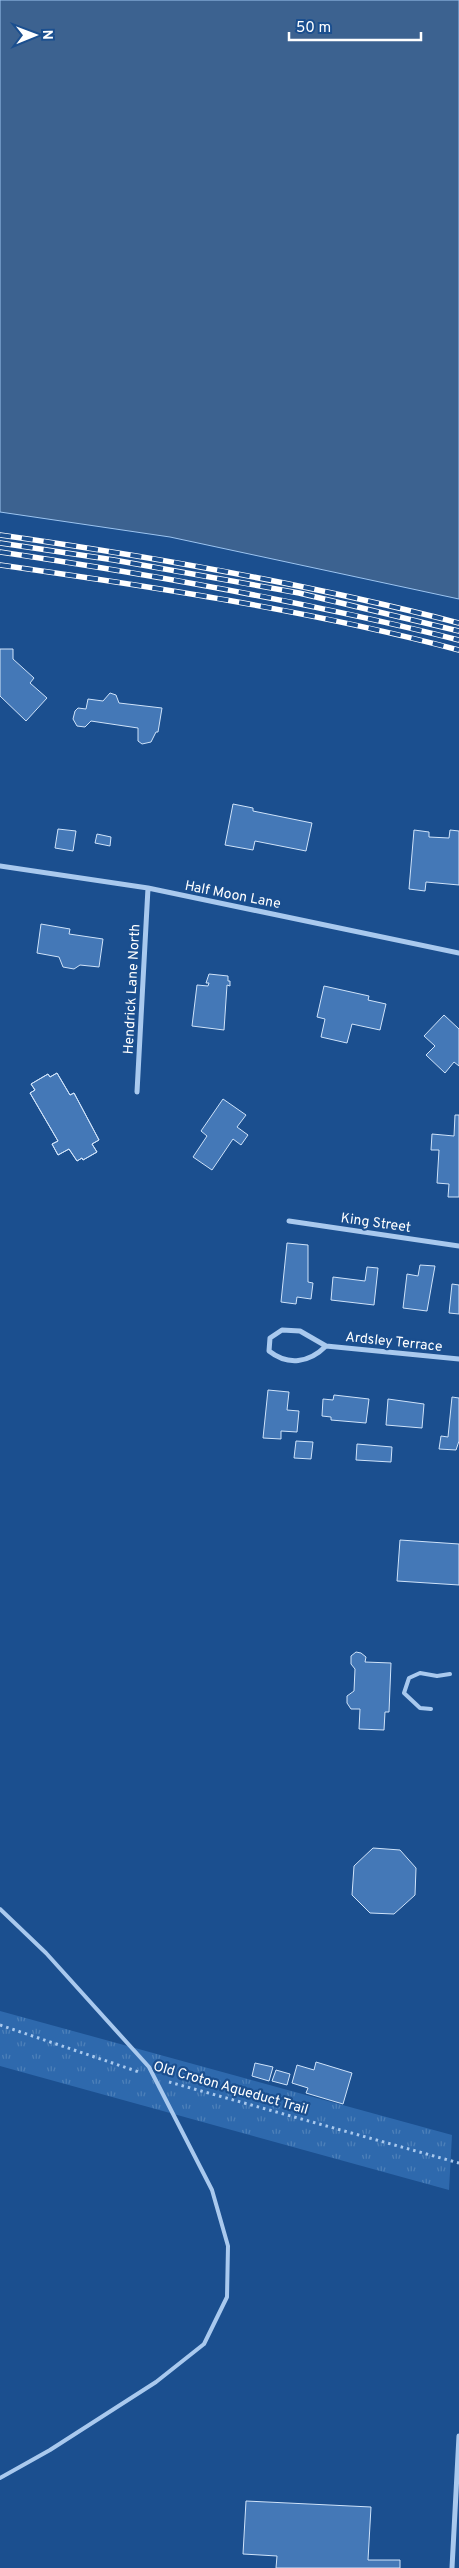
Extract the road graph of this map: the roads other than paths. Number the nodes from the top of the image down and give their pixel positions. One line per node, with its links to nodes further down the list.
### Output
1 (0, 866): 2 (street, Half Moon Lane)
2 (148, 888): 3 (street, Half Moon Lane); 4 (street, Hendrick Lane North)
3 (459, 953)
4 (137, 1092)
5 (289, 1221): 6 (street, King Street)
6 (459, 1246)
7 (326, 1346): 7 (street, Ardsley Terrace); 8 (street, Ardsley Terrace)
8 (459, 1359)
9 (450, 1674): 10 (lane)
10 (431, 1709)
11 (0, 1909): 13 (lane)
12 (459, 2436): 14 (street)
13 (0, 2478)
14 (452, 2568)

